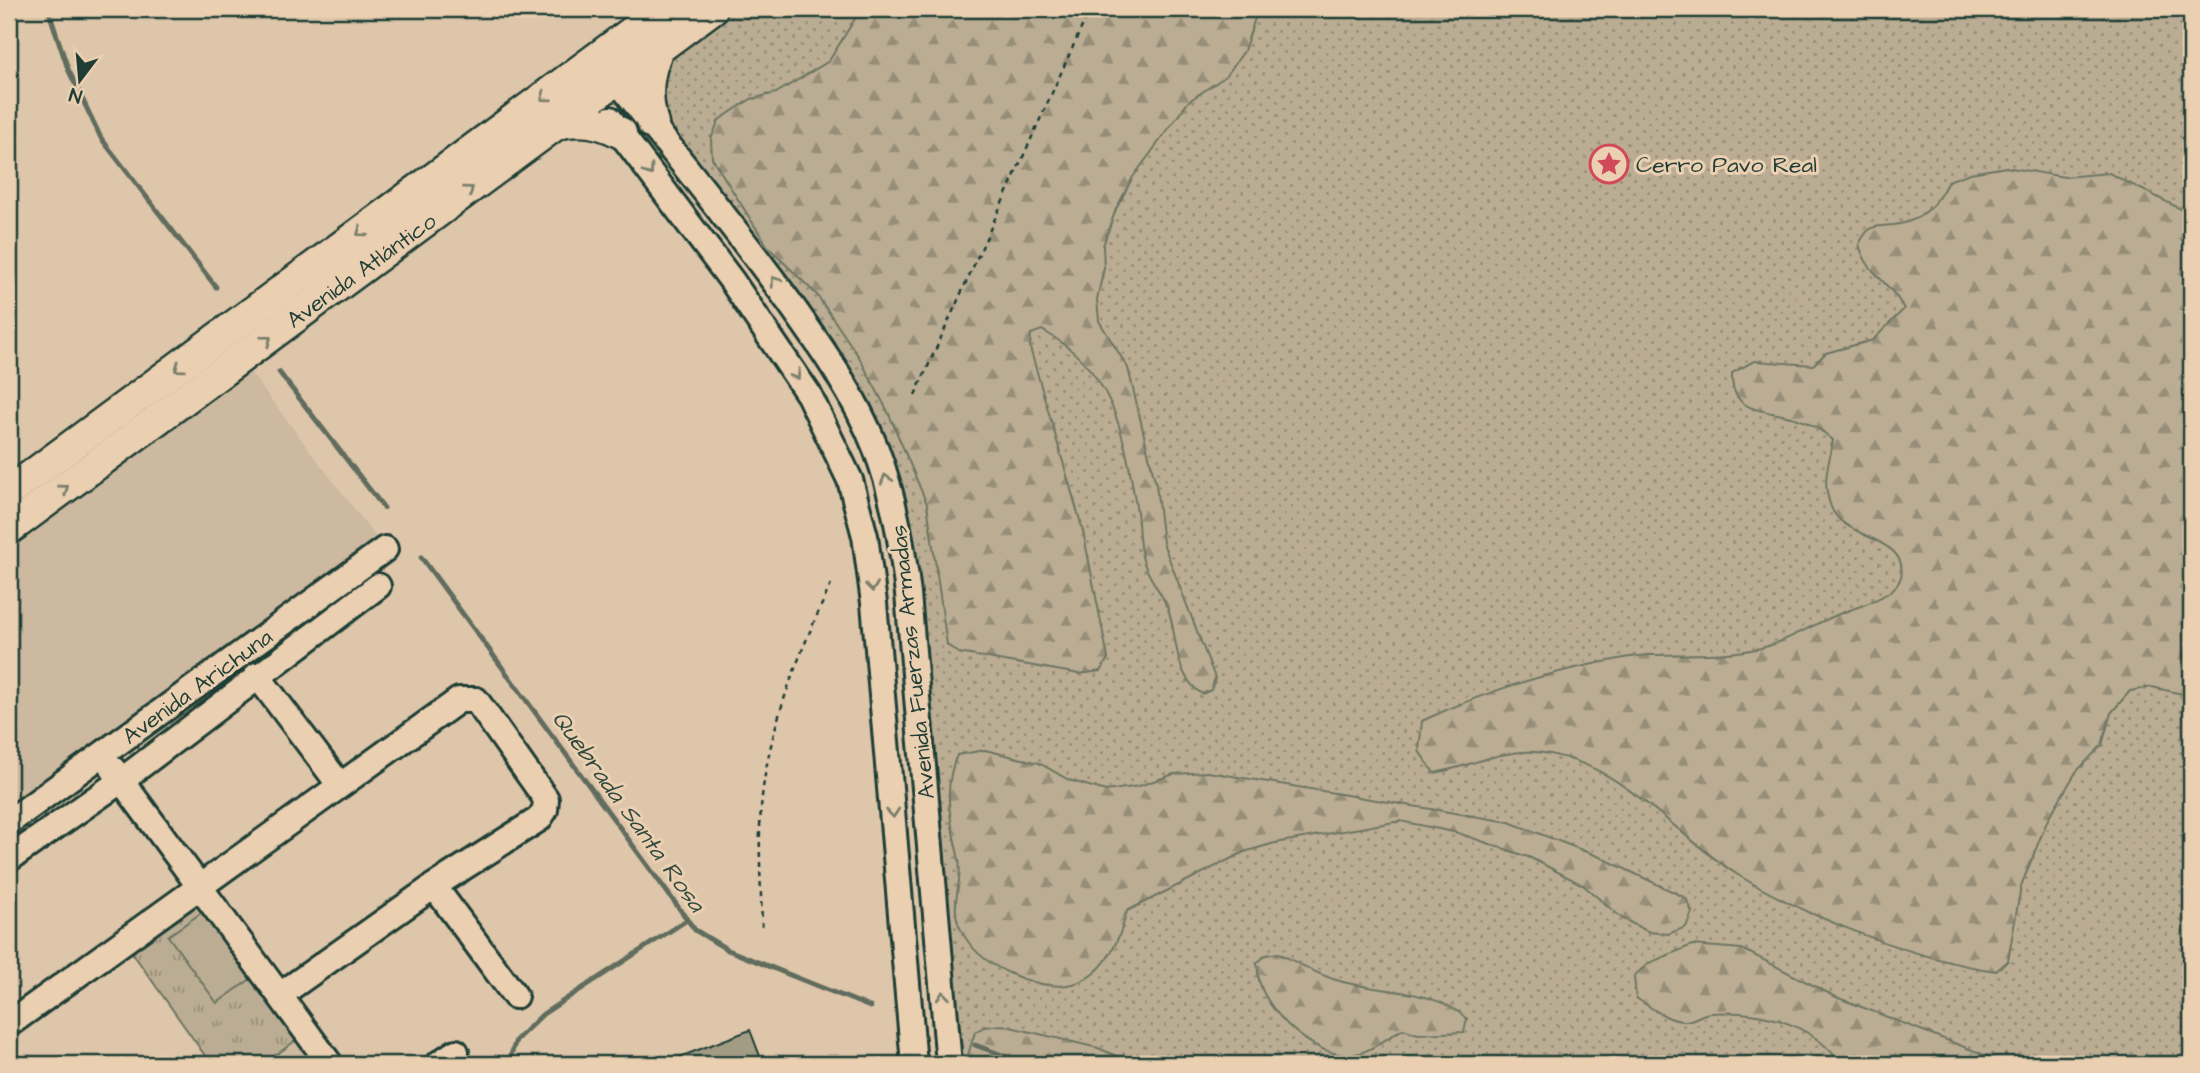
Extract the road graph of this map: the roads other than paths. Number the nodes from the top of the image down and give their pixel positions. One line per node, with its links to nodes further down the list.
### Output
1 (663, 9): 4 (main road, Avenida Atlántico)
2 (712, 9): 3 (main road, Avenida Atlántico)
3 (658, 49): 4 (main road, Avenida Atlántico); 6 (main road)
4 (596, 76): 5 (main road, Avenida Atlántico); 6 (street, Avenida Fuerzas Armadas); 7 (street, Avenida Fuerzas Armadas); 8 (main road, Avenida Atlántico, one-way to 8)
5 (557, 124): 7 (main road); 9 (main road, Avenida Atlántico, one-way to 5)
6 (653, 124): 25 (street, Avenida Fuerzas Armadas, one-way to 6)
7 (621, 133): 24 (street, Avenida Fuerzas Armadas, one-way to 24)
8 (9, 492)
9 (9, 530)
10 (385, 550): 13 (street, Avenida Arichuna)
11 (378, 586): 12 (street)
12 (257, 675): 14 (street); 15 (street)
13 (102, 755): 14 (street); 16 (street, Avenida Arichuna)
14 (122, 780): 17 (street); 18 (street)
15 (339, 784): 18 (street); 19 (street)
16 (9, 822)
17 (9, 859)
18 (200, 886): 20 (street); 22 (street)
19 (433, 886): 20 (street); 21 (street)
20 (280, 995): 23 (street)
21 (515, 996)
22 (9, 1024)
23 (330, 1064)
24 (914, 1064)
25 (948, 1064)

